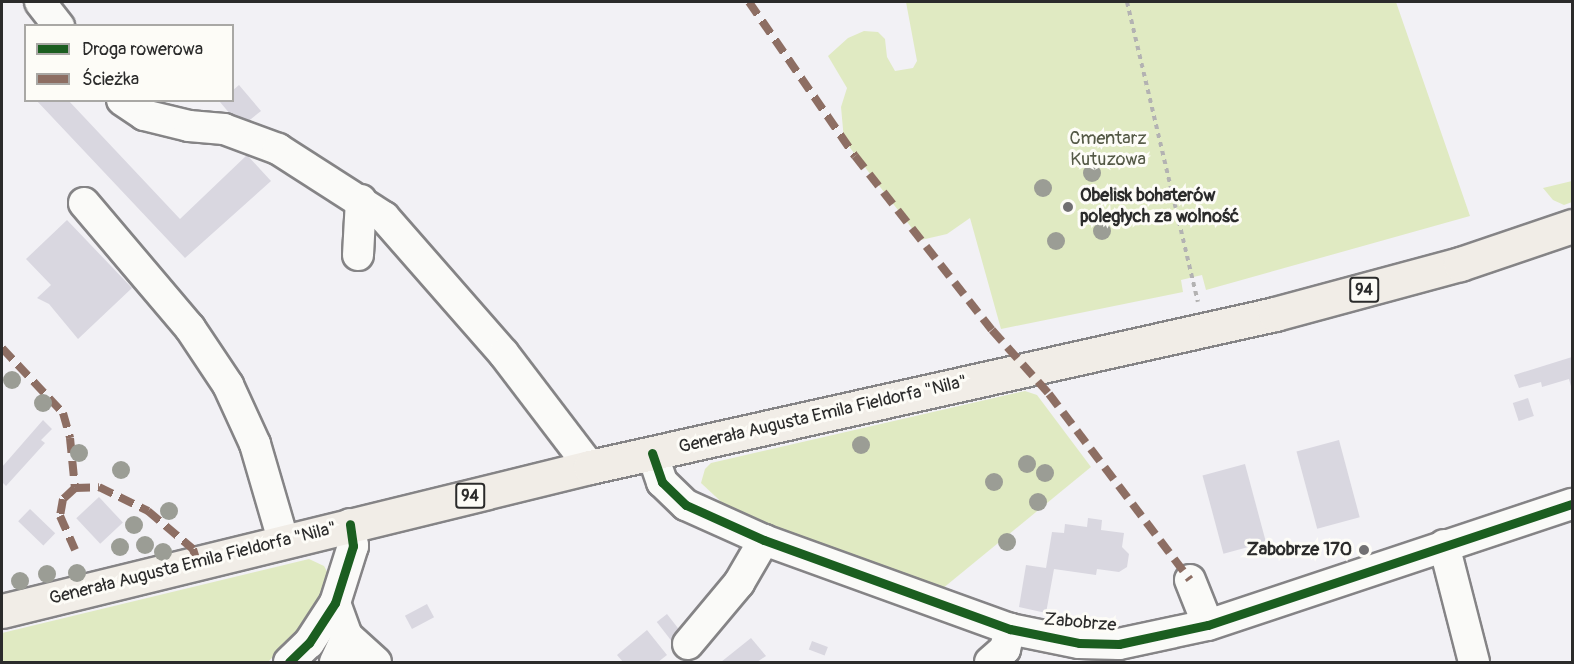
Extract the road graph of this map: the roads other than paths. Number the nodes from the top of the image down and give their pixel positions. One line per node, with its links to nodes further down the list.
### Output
1 (40, 2): 2 (street)
2 (57, 24)
3 (125, 102): 4 (street)
4 (361, 200): 7 (street); 9 (street)
5 (84, 203): 12 (street)
6 (1572, 226): 8 (main road, Generała Augusta Emila Fieldorfa "Nila" / 94)
7 (358, 255)
8 (652, 453): 9 (main road, Generała Augusta Emila Fieldorfa "Nila" / 94); 13 (street, Zabobrze)
9 (590, 467): 11 (main road, Generała Augusta Emila Fieldorfa "Nila" / 94)
10 (1572, 504): 14 (street, Zabobrze)
11 (350, 524): 12 (main road, Generała Augusta Emila Fieldorfa "Nila" / 94); 16 (street)
12 (283, 540): 17 (main road, Generała Augusta Emila Fieldorfa "Nila" / 94)
13 (764, 540): 19 (street, Zabobrze); 20 (street)
14 (1444, 545): 18 (street, Zabobrze); 25 (street)
15 (1190, 580): 18 (street)
16 (335, 603): 21 (street); 22 (street)
17 (2, 611)
18 (1208, 625): 19 (street, Zabobrze)
19 (1010, 629): 24 (street)
20 (688, 644)
21 (341, 649): 23 (street)
22 (289, 663)
23 (376, 663)
24 (990, 663)
25 (1474, 663)

